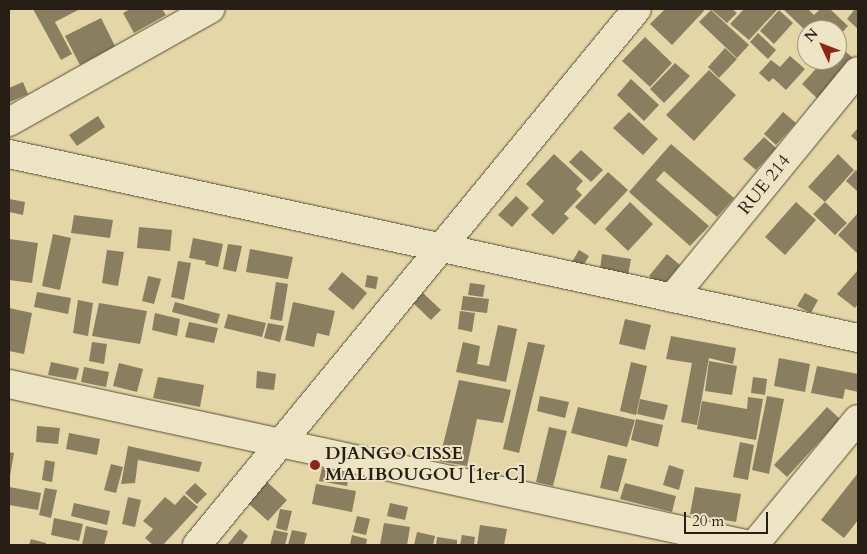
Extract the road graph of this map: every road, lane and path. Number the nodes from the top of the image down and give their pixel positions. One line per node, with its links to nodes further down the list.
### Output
1 (210, 9): 4 (street)
2 (638, 9): 6 (street)
3 (858, 71): 7 (street, RUE 214)
4 (9, 122)
5 (9, 154): 6 (street)
6 (440, 248): 7 (street); 11 (street)
7 (672, 298): 8 (street)
8 (858, 338)
9 (9, 384): 11 (street)
10 (858, 419): 13 (street)
11 (280, 443): 12 (street); 13 (street)
12 (197, 545)
13 (752, 545)

